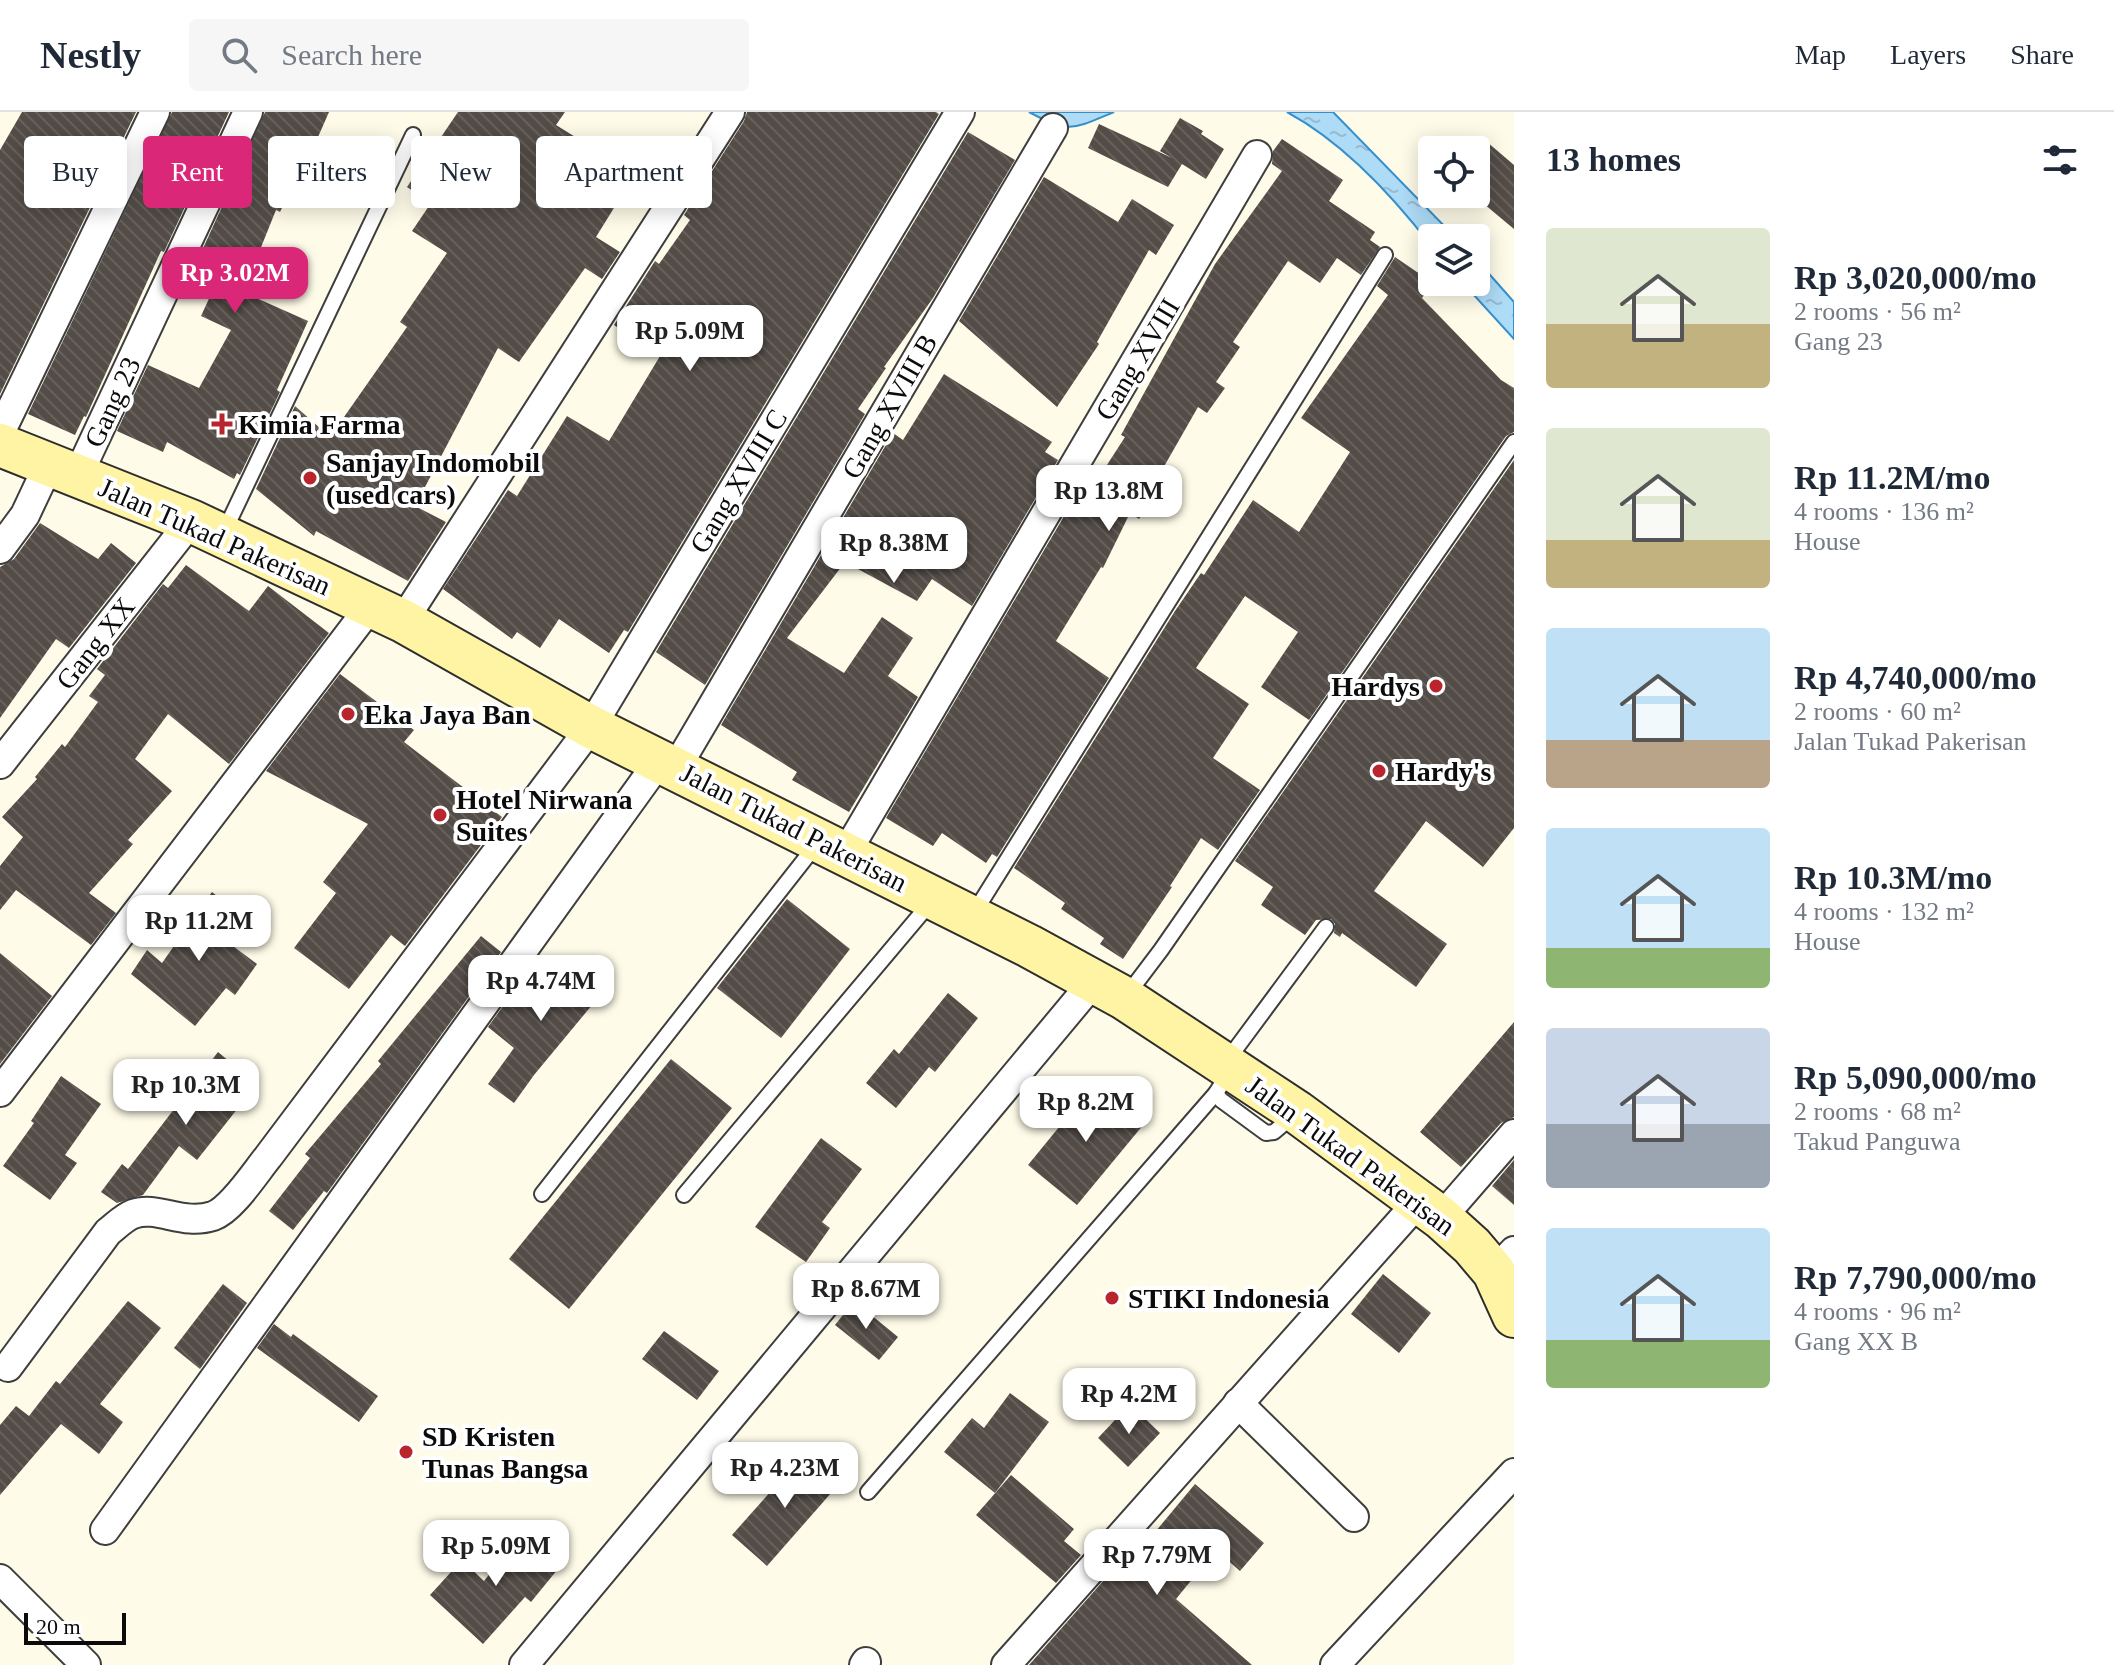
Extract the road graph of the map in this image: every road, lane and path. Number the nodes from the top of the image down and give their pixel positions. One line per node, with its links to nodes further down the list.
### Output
1 (155, 112): 9 (street)
2 (248, 112): 12 (street, Gang 23)
3 (730, 112): 15 (street)
4 (960, 112): 16 (street, Gang XVIII C)
5 (1053, 128): 18 (street, Gang XVIII B)
6 (413, 135): 13 (lane)
7 (1257, 155): 19 (street, Gang XVIII)
8 (1385, 255): 21 (lane)
9 (0, 433)
10 (1514, 442): 23 (lane)
11 (0, 445): 12 (street, Jalan Tukad Pakerisan)
12 (64, 469): 13 (street, Jalan Tukad Pakerisan); 14 (street, Gang 23)
13 (207, 528): 15 (street, Jalan Tukad Pakerisan); 17 (street, Gang XX)
14 (0, 549)
15 (386, 614): 16 (street, Jalan Tukad Pakerisan); 25 (street)
16 (591, 727): 18 (street, Jalan Tukad Pakerisan); 32 (street, Gang XVIII C)
17 (0, 764)
18 (668, 764): 19 (street, Jalan Tukad Pakerisan); 37 (street, Gang XVIII B)
19 (832, 848): 20 (street, Jalan Tukad Pakerisan); 27 (lane)
20 (934, 898): 21 (street, Jalan Tukad Pakerisan); 28 (lane)
21 (972, 917): 23 (street, Jalan Tukad Pakerisan)
22 (1326, 927): 24 (lane)
23 (1109, 990): 24 (street, Jalan Tukad Pakerisan); 40 (street)
24 (1224, 1074): 29 (street, Jalan Tukad Pakerisan); 35 (lane)
25 (0, 1092)
26 (1514, 1134): 29 (street)
27 (542, 1194)
28 (684, 1195)
29 (1430, 1210): 30 (street, Jalan Tukad Pakerisan); 33 (street)
30 (1504, 1262): 31 (street, Jalan Tukad Pakerisan)
31 (1514, 1316)
32 (8, 1367)
33 (1238, 1403): 36 (street); 41 (street)
34 (1514, 1473): 42 (street)
35 (868, 1492)
36 (1354, 1517)
37 (105, 1530)
38 (0, 1579): 39 (street)
39 (86, 1665)
40 (524, 1665)
41 (1006, 1665)
42 (1335, 1665)

